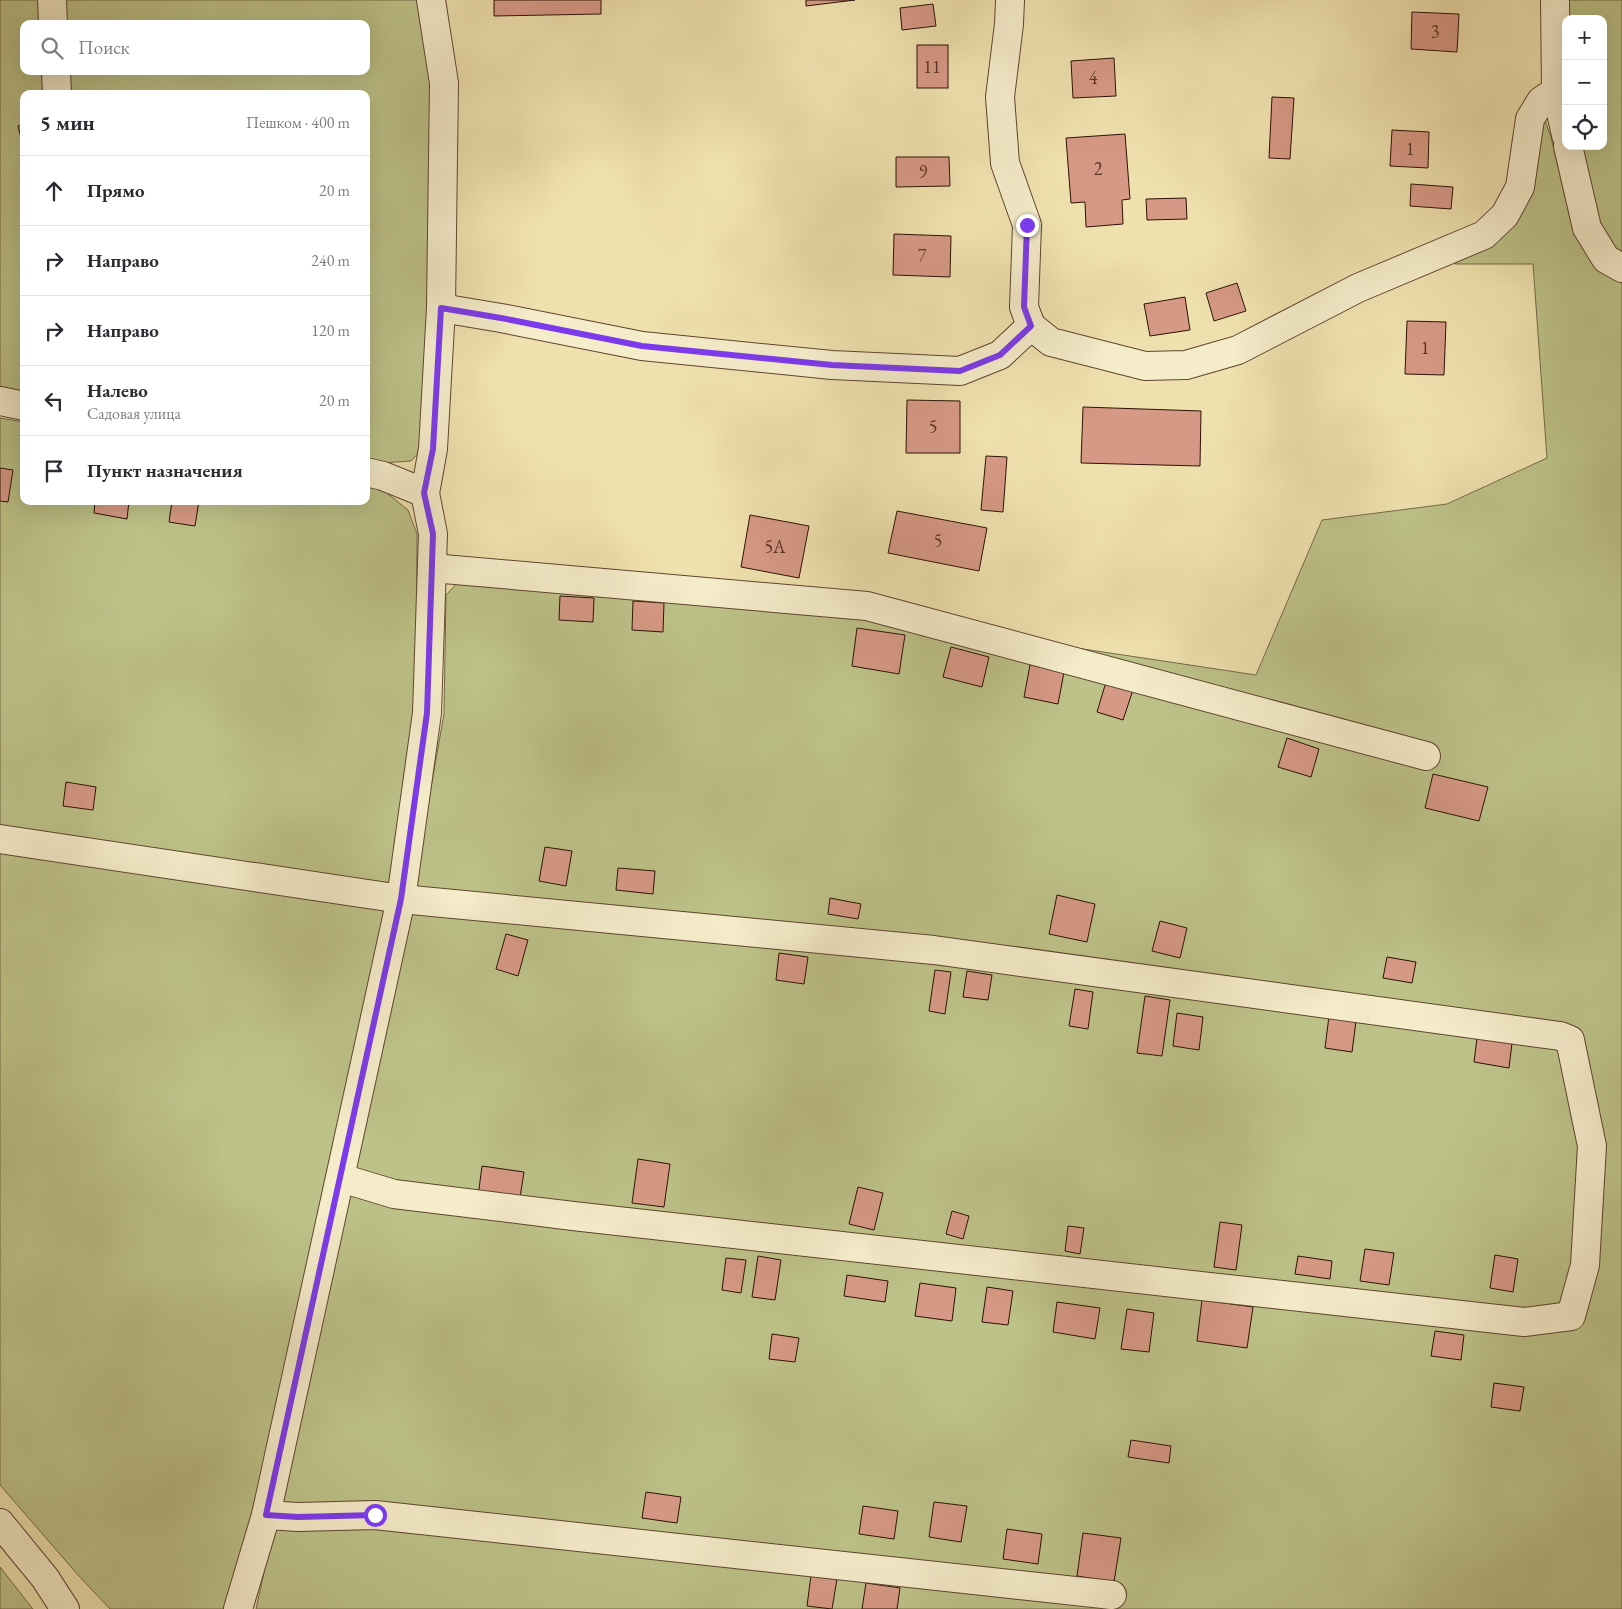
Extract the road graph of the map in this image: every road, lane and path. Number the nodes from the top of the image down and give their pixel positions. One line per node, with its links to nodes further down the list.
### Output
1 (52, 0): 5 (street)
2 (431, 0): 12 (street)
3 (1010, 0): 13 (street)
4 (1555, 0): 8 (street)
5 (54, 20)
6 (56, 75): 7 (street)
7 (57, 90)
8 (1556, 91): 9 (street); 13 (street)
9 (1562, 117)
10 (1569, 150): 11 (street)
11 (1622, 268)
12 (441, 308): 13 (street); 17 (street)
13 (1031, 326)
14 (0, 401): 15 (street)
15 (20, 405)
16 (370, 473): 17 (street)
17 (424, 493): 18 (street)
18 (432, 568): 19 (street); 21 (street)
19 (1426, 756)
20 (0, 839): 21 (street)
21 (401, 899): 22 (street); 22 (street)
22 (341, 1178): 23 (street)
23 (266, 1515): 25 (street); 27 (street)
24 (0, 1523): 26 (street)
25 (1112, 1595)
26 (64, 1609)
27 (238, 1609)

